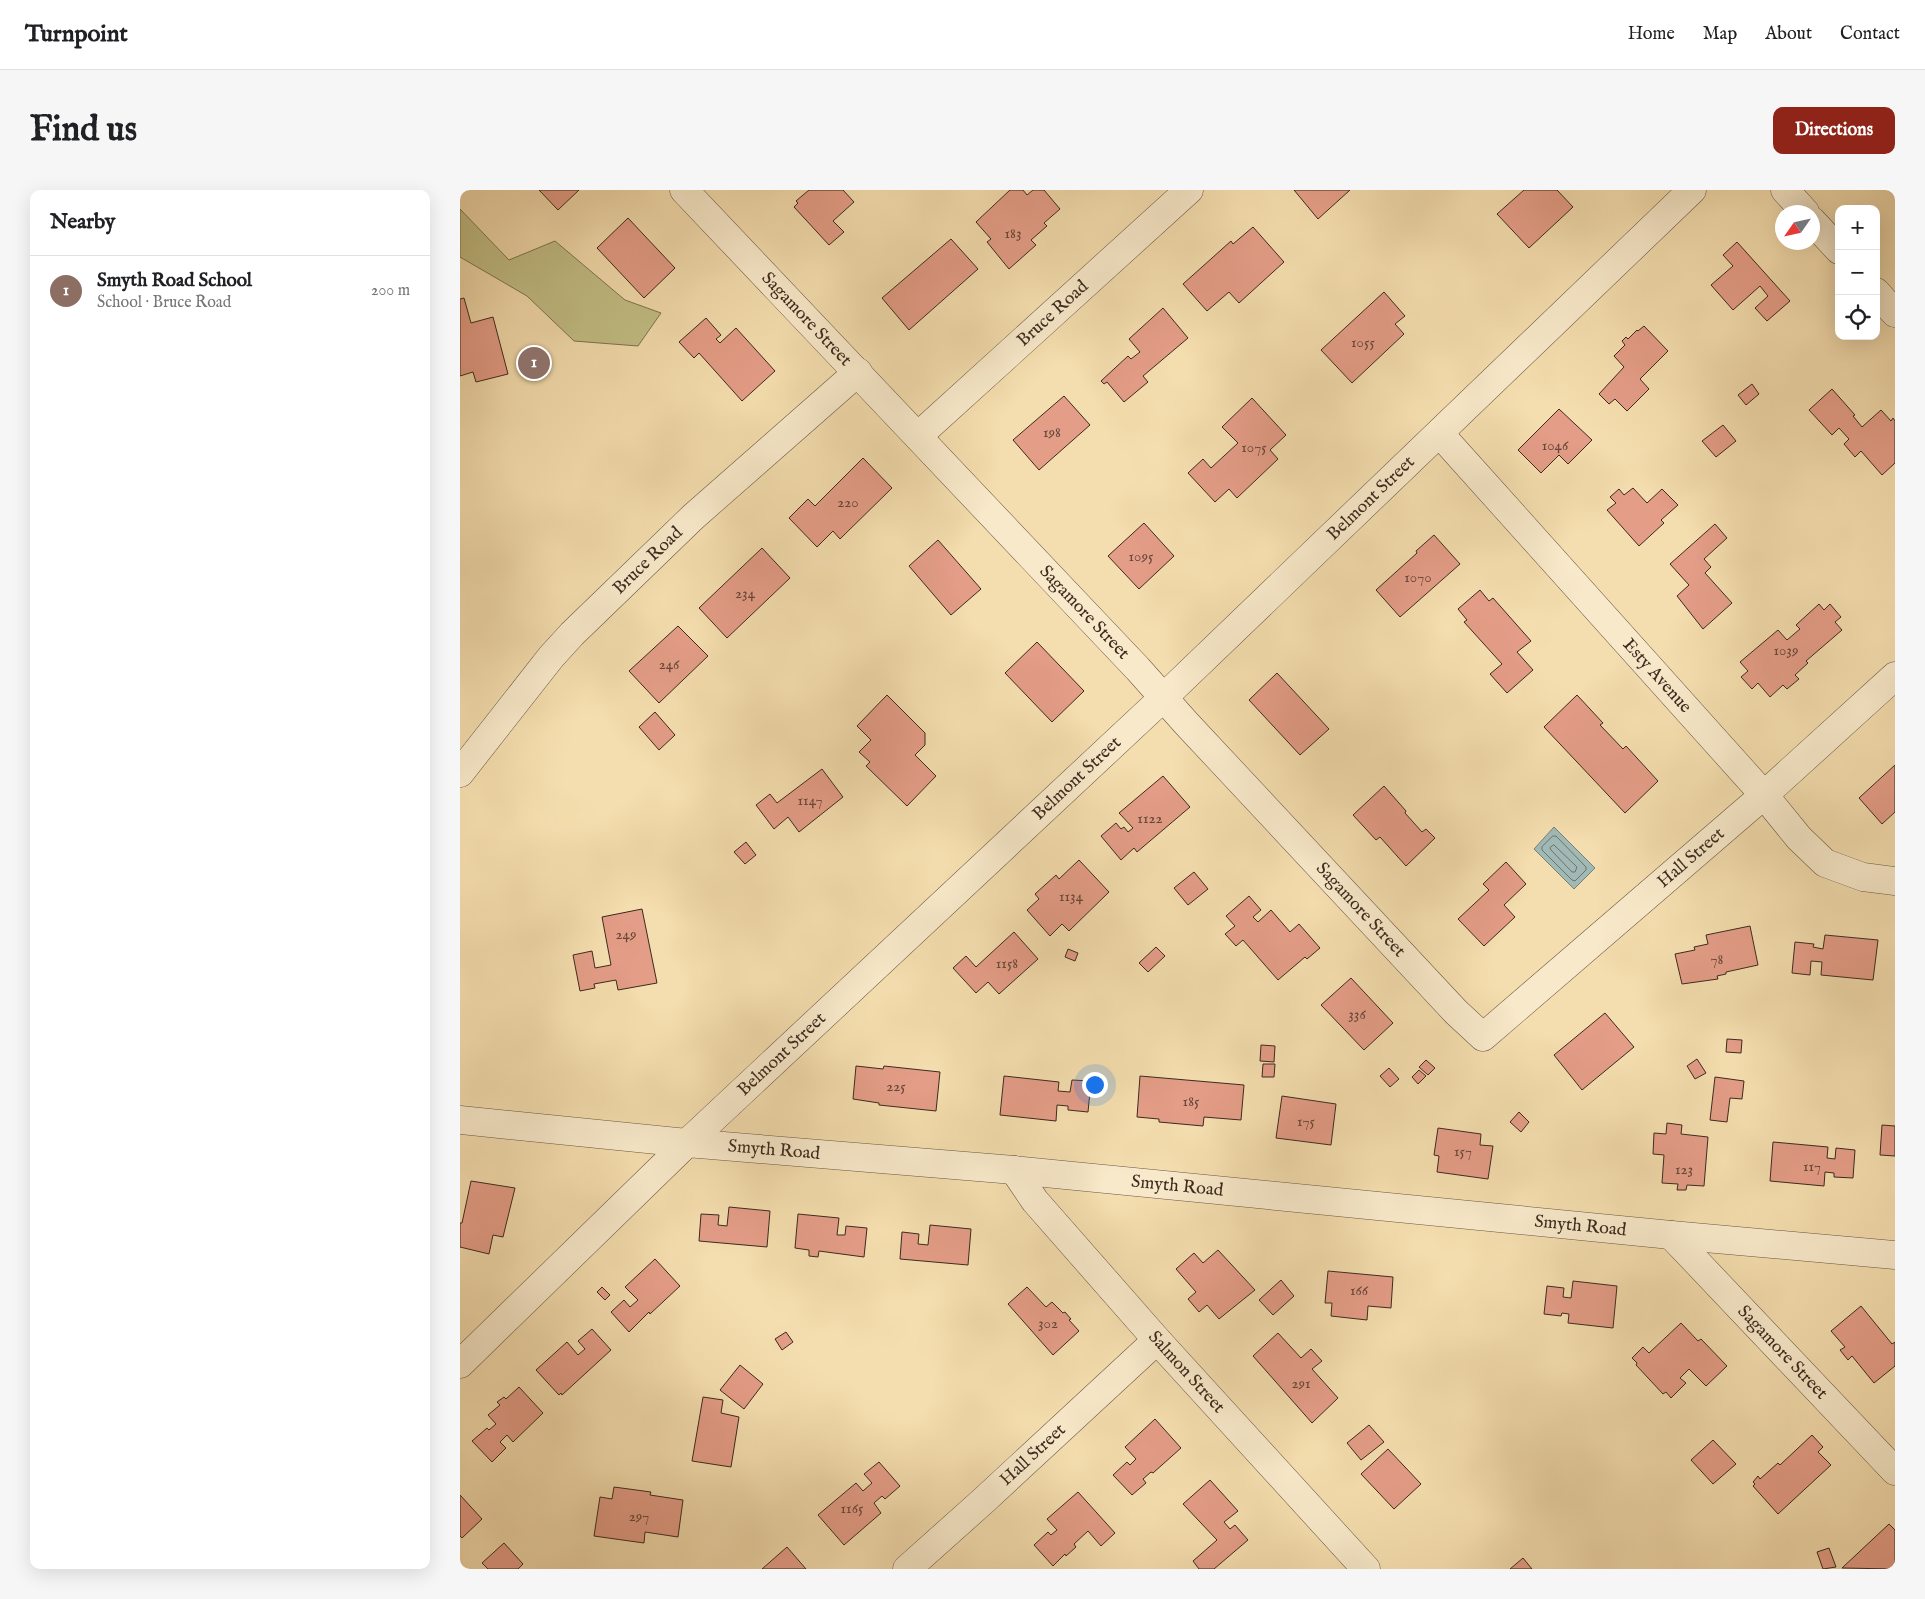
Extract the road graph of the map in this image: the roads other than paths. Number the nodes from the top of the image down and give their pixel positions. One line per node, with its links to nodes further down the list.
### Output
1 (1189, 190): 12 (street, Bruce Road)
2 (1692, 190): 11 (street, Belmont Street)
3 (1785, 190): 5 (street)
4 (691, 192): 10 (street, Sagamore Street)
5 (1799, 205)
6 (1820, 230): 7 (street)
7 (1835, 246)
8 (1879, 295): 9 (street)
9 (1895, 313)
10 (858, 372): 12 (street, Sagamore Street); 15 (street, Bruce Road)
11 (1440, 434): 14 (street, Belmont Street); 16 (street, Esty Avenue)
12 (918, 436): 14 (street, Sagamore Street)
13 (1895, 676): 16 (street, Hall Street)
14 (1164, 698): 18 (street, Sagamore Street); 20 (street, Belmont Street)
15 (460, 773)
16 (1764, 795): 17 (street, Esty Avenue); 18 (street, Hall Street)
17 (1895, 881)
18 (1483, 1037)
19 (460, 1120): 20 (street, Smyth Road)
20 (687, 1143): 21 (street, Smyth Road); 25 (street, Belmont Street)
21 (1014, 1170): 22 (street, Smyth Road); 24 (street, Salmon Street)
22 (1671, 1235): 23 (street, Smyth Road); 26 (street, Sagamore Street)
23 (1895, 1255)
24 (1157, 1340): 27 (street, Hall Street); 28 (street, Salmon Street)
25 (460, 1364)
26 (1895, 1471)
27 (906, 1569)
28 (1366, 1569)

